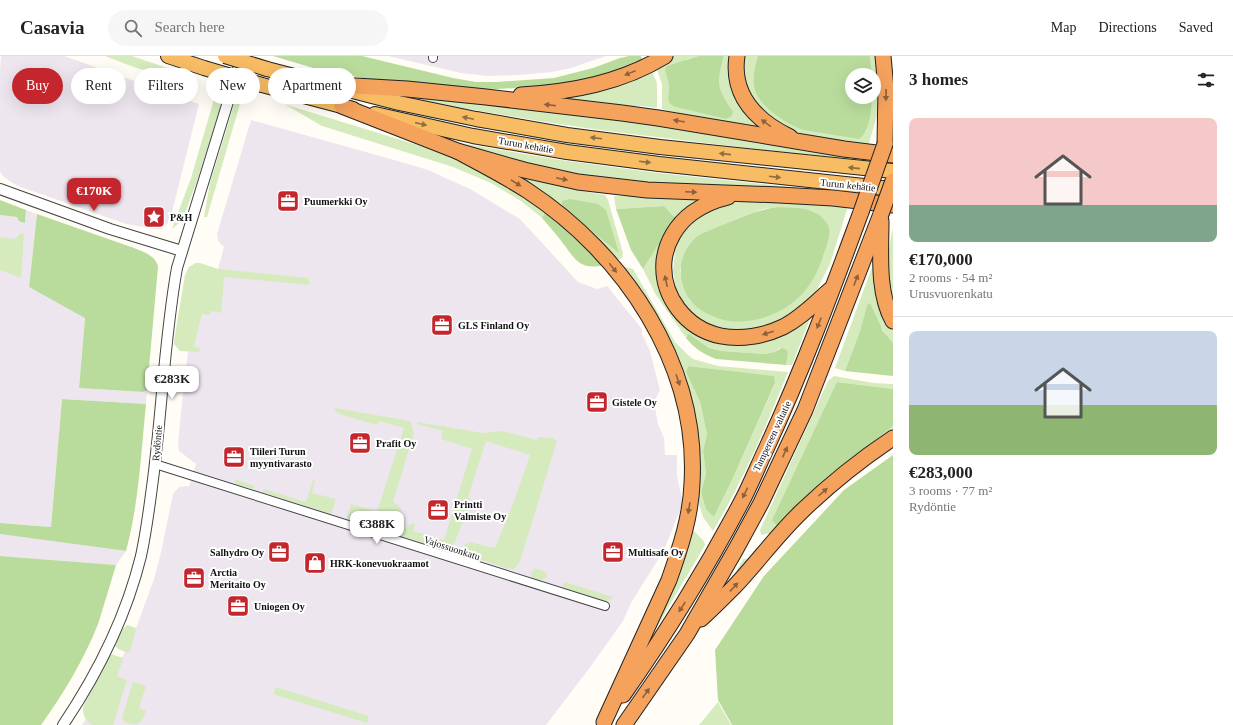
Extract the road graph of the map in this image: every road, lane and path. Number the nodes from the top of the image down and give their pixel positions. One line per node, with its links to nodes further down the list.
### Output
1 (168, 56): 11 (highway, Turun kehätie, bridge)
2 (225, 56): 7 (highway, Turun kehätie, bridge)
3 (242, 56): 23 (street, Rydöntie)
4 (665, 56): 10 (highway, one-way to 10)
5 (737, 56): 13 (highway, one-way to 5)
6 (883, 56): 14 (highway, one-way to 14)
7 (268, 69)
8 (356, 86): 10 (highway)
9 (356, 93): 16 (highway, Turun kehätie, one-way to 9)
10 (486, 97): 13 (highway, one-way to 10)
11 (342, 106): 15 (highway); 19 (highway, Turun kehätie, one-way to 19)
12 (893, 122): 14 (highway, Tampereen valtatie)
13 (800, 142): 14 (highway)
14 (889, 149): 24 (highway, Tampereen valtatie, bridge)
15 (457, 151): 20 (highway, one-way to 20); 30 (highway, one-way to 30)
16 (893, 172)
17 (893, 181): 22 (highway, Tampereen valtatie, bridge)
18 (0, 189): 23 (street)
19 (893, 189)
20 (743, 194): 21 (highway); 24 (highway, one-way to 20)
21 (893, 205)
22 (881, 214): 25 (highway); 29 (highway, Tampereen valtatie, one-way to 22)
23 (182, 251): 27 (street, Rydöntie)
24 (834, 287): 30 (highway, Tampereen valtatie, one-way to 30)
25 (893, 321)
26 (893, 438): 29 (highway, one-way to 26)
27 (155, 464): 28 (street, Vajossuonkatu); 31 (street, Rydöntie)
28 (605, 606)
29 (687, 634): 32 (highway, Tampereen valtatie, one-way to 29)
30 (602, 724)
31 (63, 725)
32 (624, 725)

